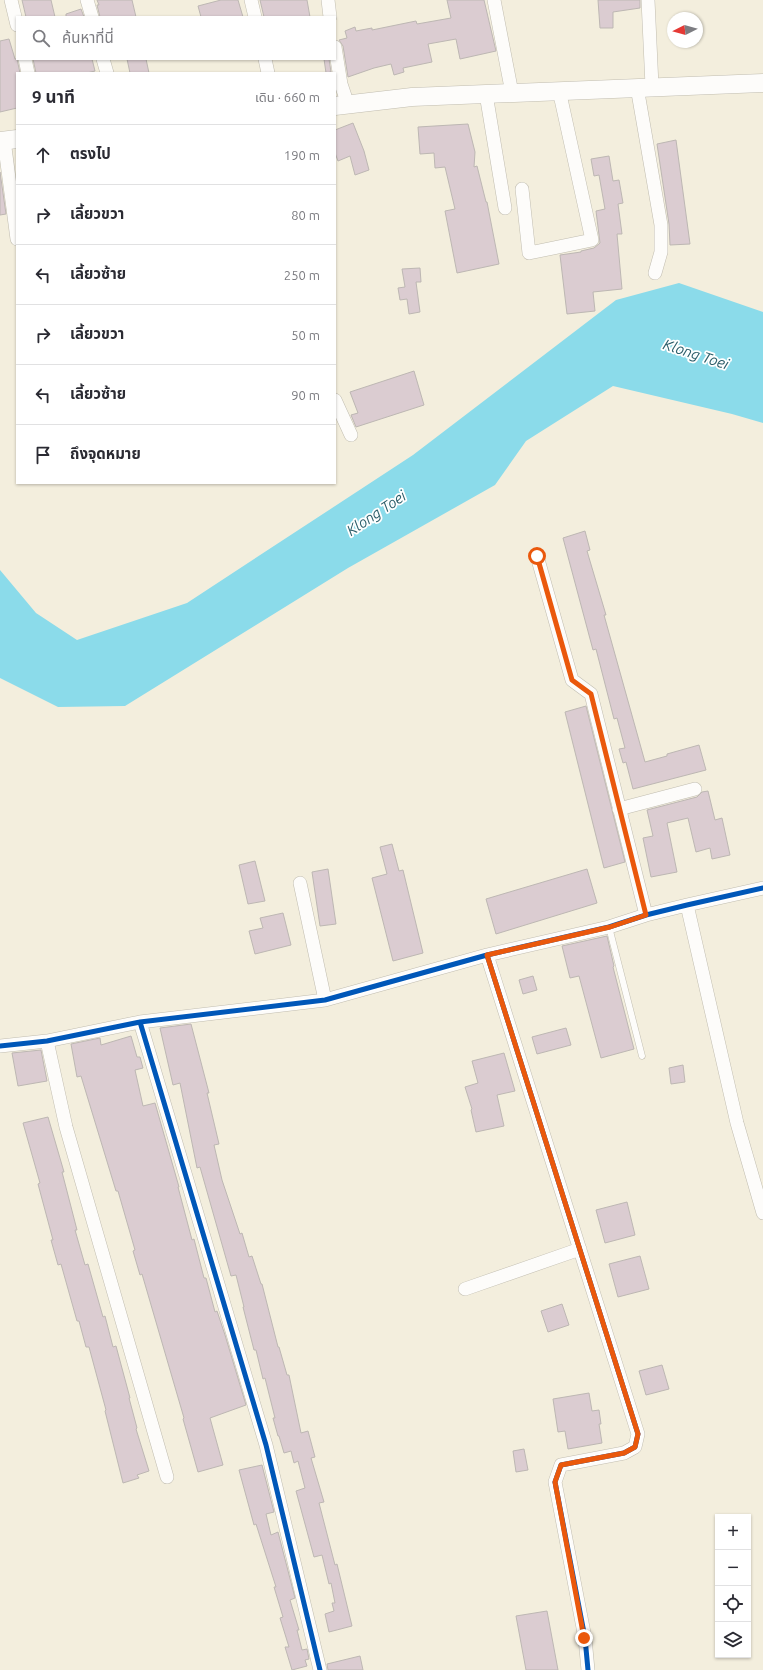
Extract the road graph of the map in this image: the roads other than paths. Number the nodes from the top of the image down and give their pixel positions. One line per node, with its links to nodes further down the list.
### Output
1 (11, 0): 10 (street)
2 (87, 0): 7 (street)
3 (251, 0): 8 (street)
4 (328, 0): 9 (street)
5 (494, 0): 21 (street)
6 (648, 0): 19 (street)
7 (92, 16)
8 (255, 16)
9 (330, 16)
10 (16, 21)
11 (336, 53): 23 (street)
12 (25, 60): 15 (street)
13 (103, 60): 16 (street)
14 (265, 60): 17 (street)
15 (28, 72)
16 (107, 72)
17 (268, 72)
18 (763, 83): 19 (street)
19 (644, 87): 20 (street); 28 (street)
20 (559, 90): 21 (street); 25 (street)
21 (512, 92): 22 (street)
22 (486, 94): 23 (street); 26 (street)
23 (342, 105)
24 (7, 140): 27 (street)
25 (522, 189)
26 (505, 208)
27 (16, 229)
28 (655, 273)
29 (336, 402): 30 (street)
30 (350, 435)
31 (537, 556): 33 (street)
32 (695, 789): 33 (street)
33 (619, 809): 37 (street)
34 (300, 883): 40 (street)
35 (763, 888): 36 (street)
36 (687, 905): 37 (street); 45 (street)
37 (646, 915): 38 (street)
38 (610, 927): 39 (street); 44 (lane)
39 (487, 955): 40 (street); 46 (street)
40 (325, 1000): 41 (street)
41 (140, 1022): 42 (street); 49 (street)
42 (47, 1041): 43 (street); 48 (street)
43 (0, 1046)
44 (642, 1056)
45 (763, 1213)
46 (580, 1250): 47 (street); 50 (street)
47 (465, 1289)
48 (167, 1477)
49 (320, 1670)
50 (588, 1670)

